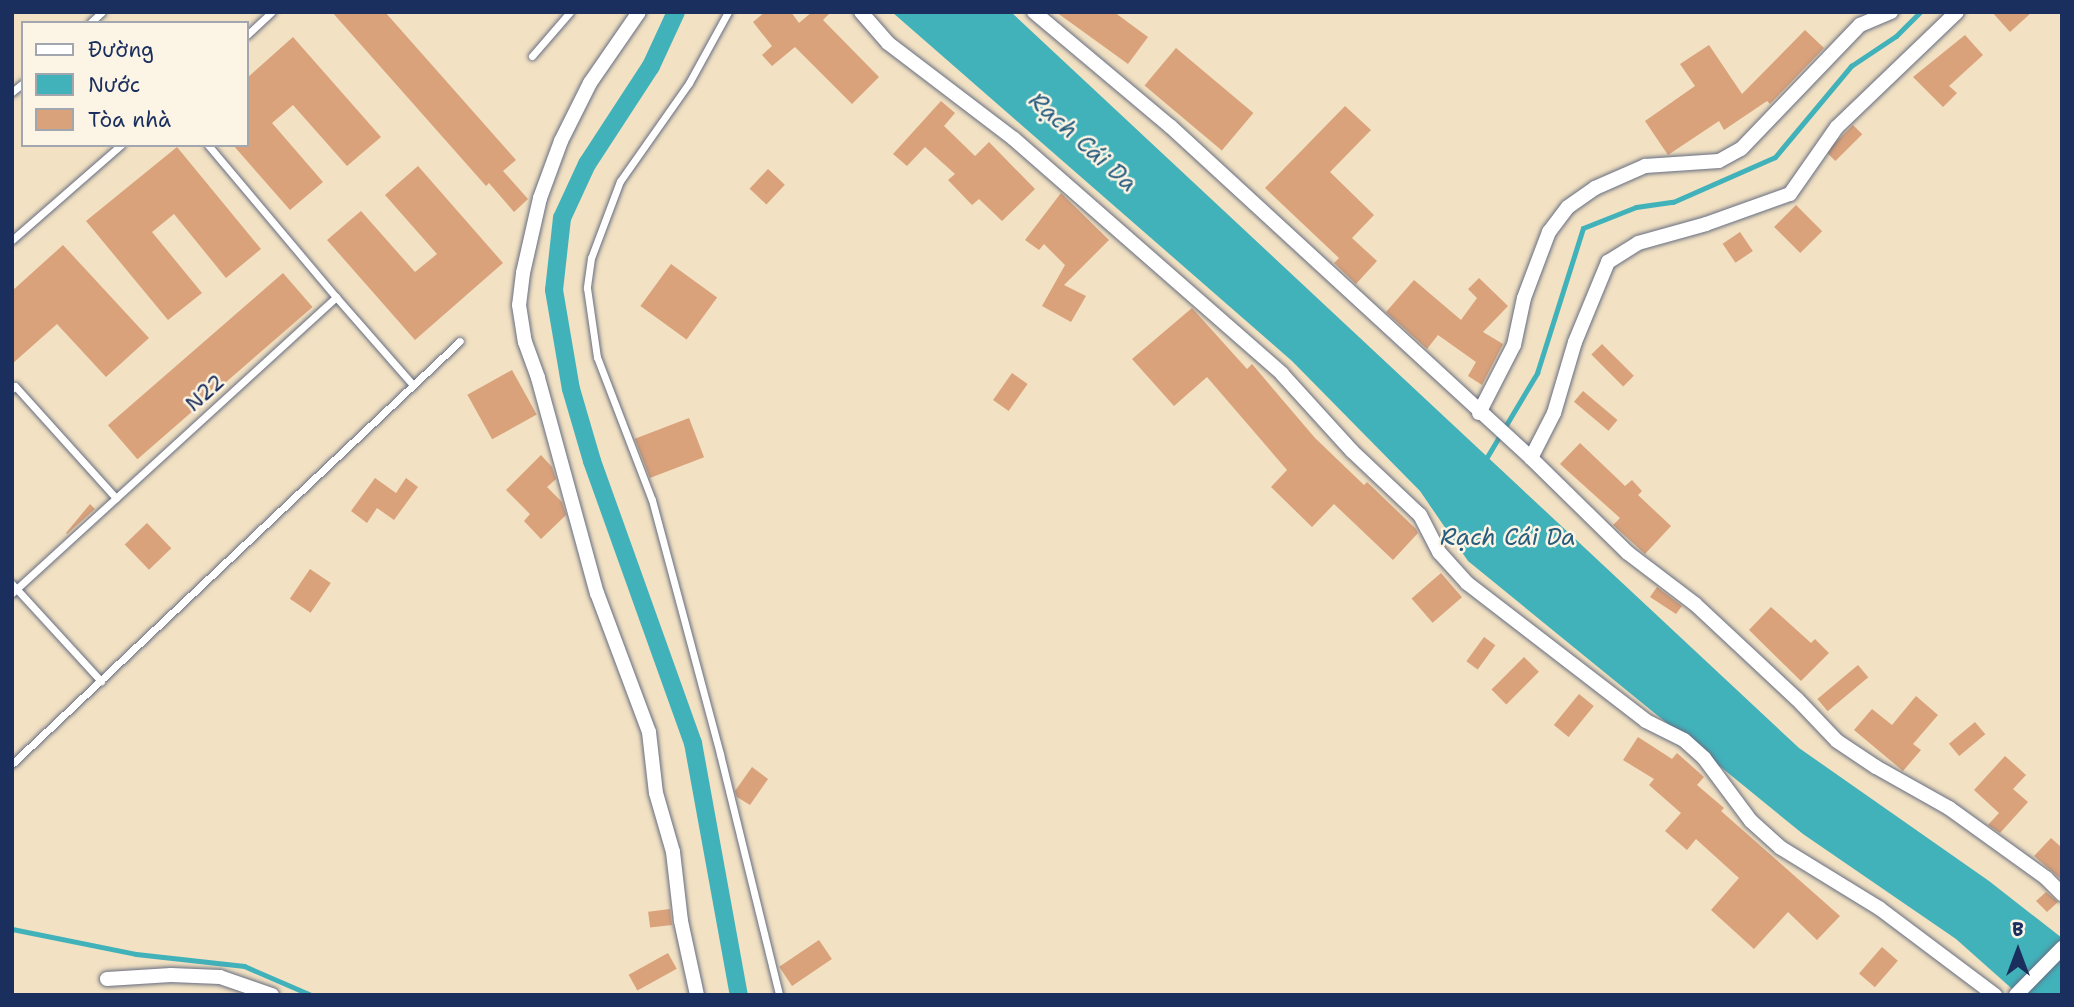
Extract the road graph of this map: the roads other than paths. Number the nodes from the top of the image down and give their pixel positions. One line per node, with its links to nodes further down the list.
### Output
1 (272, 12): 9 (lane)
2 (570, 12): 10 (lane)
3 (639, 12): 28 (street)
4 (728, 12): 29 (lane)
5 (861, 12): 30 (street)
6 (1034, 12): 18 (street)
7 (1892, 12): 18 (street)
8 (1956, 12): 19 (street)
9 (248, 34)
10 (532, 56)
11 (119, 147): 13 (lane)
12 (210, 147): 14 (lane)
13 (12, 240)
14 (336, 298): 16 (lane); 20 (lane, N22)
15 (460, 341): 16 (lane)
16 (413, 385): 22 (lane)
17 (12, 389): 20 (lane)
18 (1479, 412): 19 (street)
19 (1531, 458): 24 (street)
20 (116, 498): 21 (lane, N22)
21 (14, 589): 22 (lane)
22 (101, 681): 23 (lane)
23 (12, 764)
24 (2062, 894)
25 (2062, 948): 31 (street)
26 (107, 979): 27 (street)
27 (272, 995)
28 (697, 995)
29 (779, 995)
30 (1995, 995)
31 (2016, 995)

